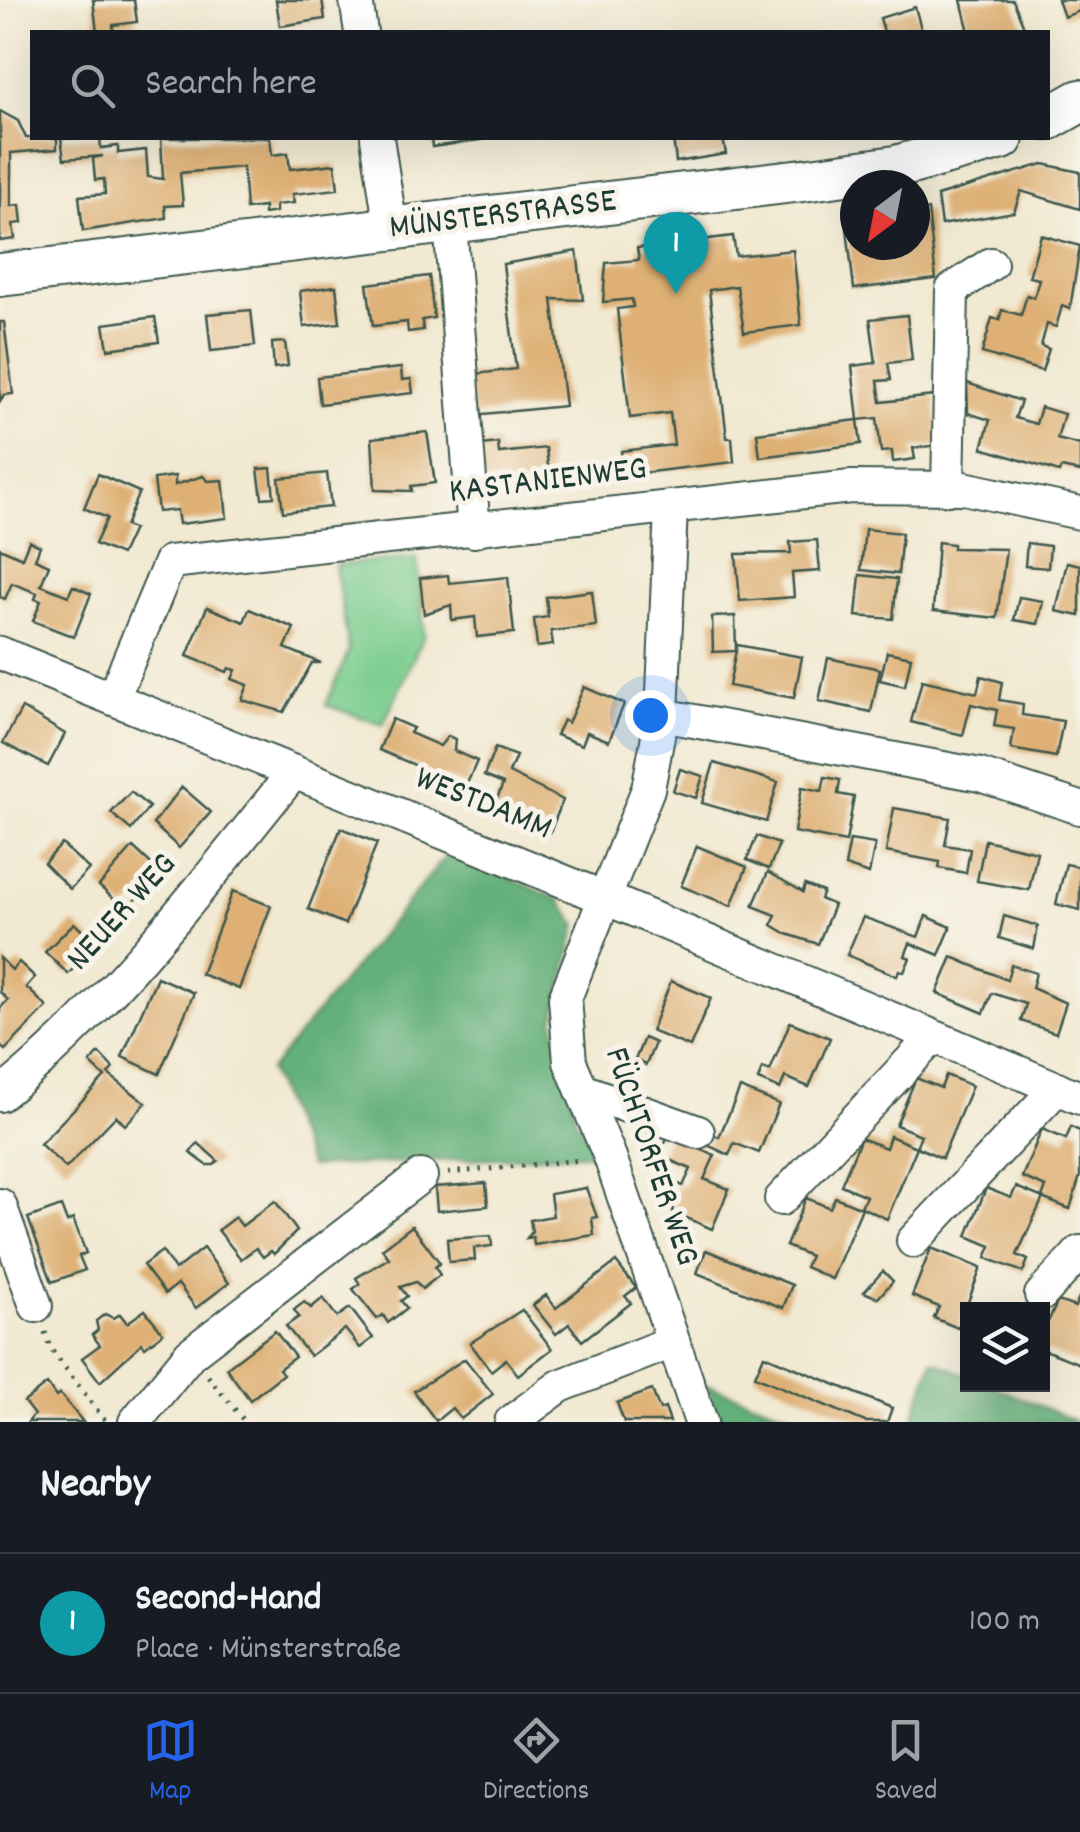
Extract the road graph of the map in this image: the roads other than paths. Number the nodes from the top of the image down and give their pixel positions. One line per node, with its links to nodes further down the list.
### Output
1 (356, 0): 2 (street)
2 (361, 30)
3 (1080, 101): 4 (main road)
4 (1050, 118)
5 (377, 140): 8 (street)
6 (995, 140): 7 (main road, MÜNSTERSTRASSE)
7 (450, 223): 8 (main road, MÜNSTERSTRASSE); 14 (street)
8 (391, 229): 10 (main road, MÜNSTERSTRASSE)
9 (991, 264): 11 (street)
10 (0, 276)
11 (948, 488): 12 (street, KASTANIENWEG); 13 (street, KASTANIENWEG)
12 (671, 508): 14 (street, KASTANIENWEG); 17 (street, FÜCHTORFER WEG)
13 (1080, 513)
14 (474, 531): 16 (street, KASTANIENWEG)
15 (0, 653): 16 (street, WESTDAMM)
16 (113, 698): 18 (street, WESTDAMM)
17 (662, 714): 19 (street); 20 (street, FÜCHTORFER WEG)
18 (294, 772): 20 (street, WESTDAMM); 24 (street, NEUER WEG)
19 (1080, 808)
20 (605, 898): 21 (street, WESTDAMM); 22 (street, FÜCHTORFER WEG)
21 (932, 1037): 23 (street, WESTDAMM); 27 (street)
22 (582, 1090): 25 (street); 33 (street, FÜCHTORFER WEG)
23 (1068, 1093): 29 (street, WESTDAMM)
24 (0, 1096)
25 (698, 1132)
26 (420, 1176): 34 (street)
27 (780, 1199)
28 (0, 1205): 32 (street)
29 (912, 1241)
30 (1080, 1252): 31 (street)
31 (1041, 1294)
32 (36, 1306)
33 (672, 1342): 35 (street); 36 (street, FÜCHTORFER WEG)
34 (135, 1422)
35 (511, 1422)
36 (701, 1422)

